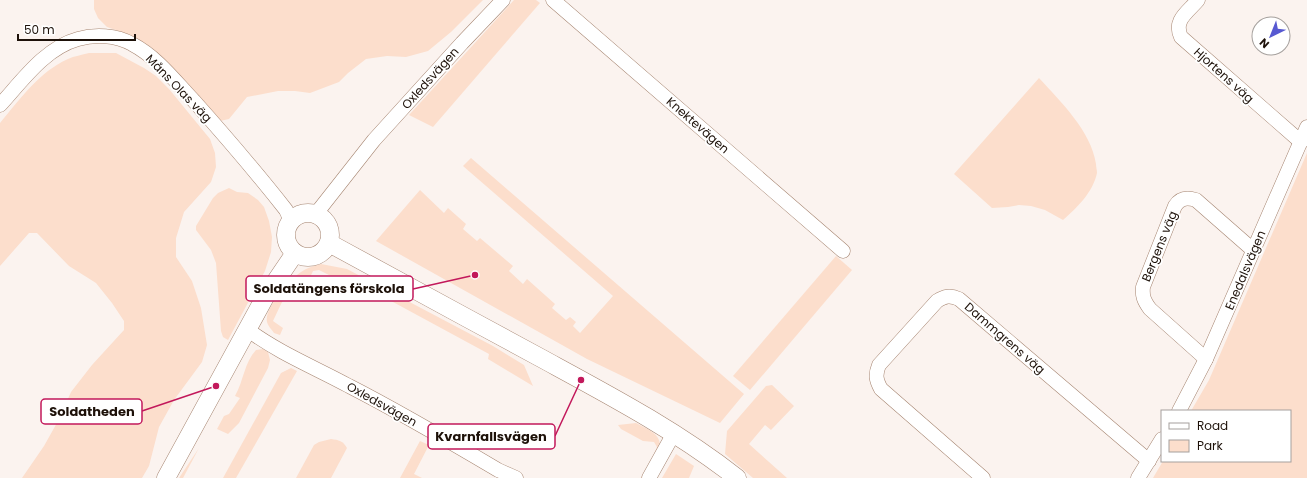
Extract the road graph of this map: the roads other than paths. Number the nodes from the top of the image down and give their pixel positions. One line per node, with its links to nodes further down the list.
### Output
1 (503, 0): 7 (street, Oxledsvägen)
2 (553, 0): 11 (street, Knektevägen)
3 (1198, 0): 6 (street, Hjortens väg)
4 (0, 105): 8 (street, Måns Olas väg)
5 (1307, 127): 6 (street, Enedalsvägen)
6 (1301, 142): 10 (street, Enedalsvägen)
7 (315, 215): 8 (street); 9 (street)
8 (291, 221): 12 (street)
9 (329, 243): 12 (street); 16 (street)
10 (1253, 250): 14 (street, Enedalsvägen); 14 (street, Bergens väg)
11 (844, 251)
12 (295, 253): 13 (street)
13 (248, 330): 19 (street); 20 (street, Oxledsvägen)
14 (1206, 359): 15 (street, Enedalsvägen)
15 (1180, 410)
16 (674, 433): 21 (street); 22 (street)
17 (1161, 441): 18 (street)
18 (1149, 461): 23 (street, Dammgrens väg); 24 (street)
19 (166, 478)
20 (516, 478)
21 (649, 478)
22 (737, 478)
23 (984, 478)
24 (1138, 478)

